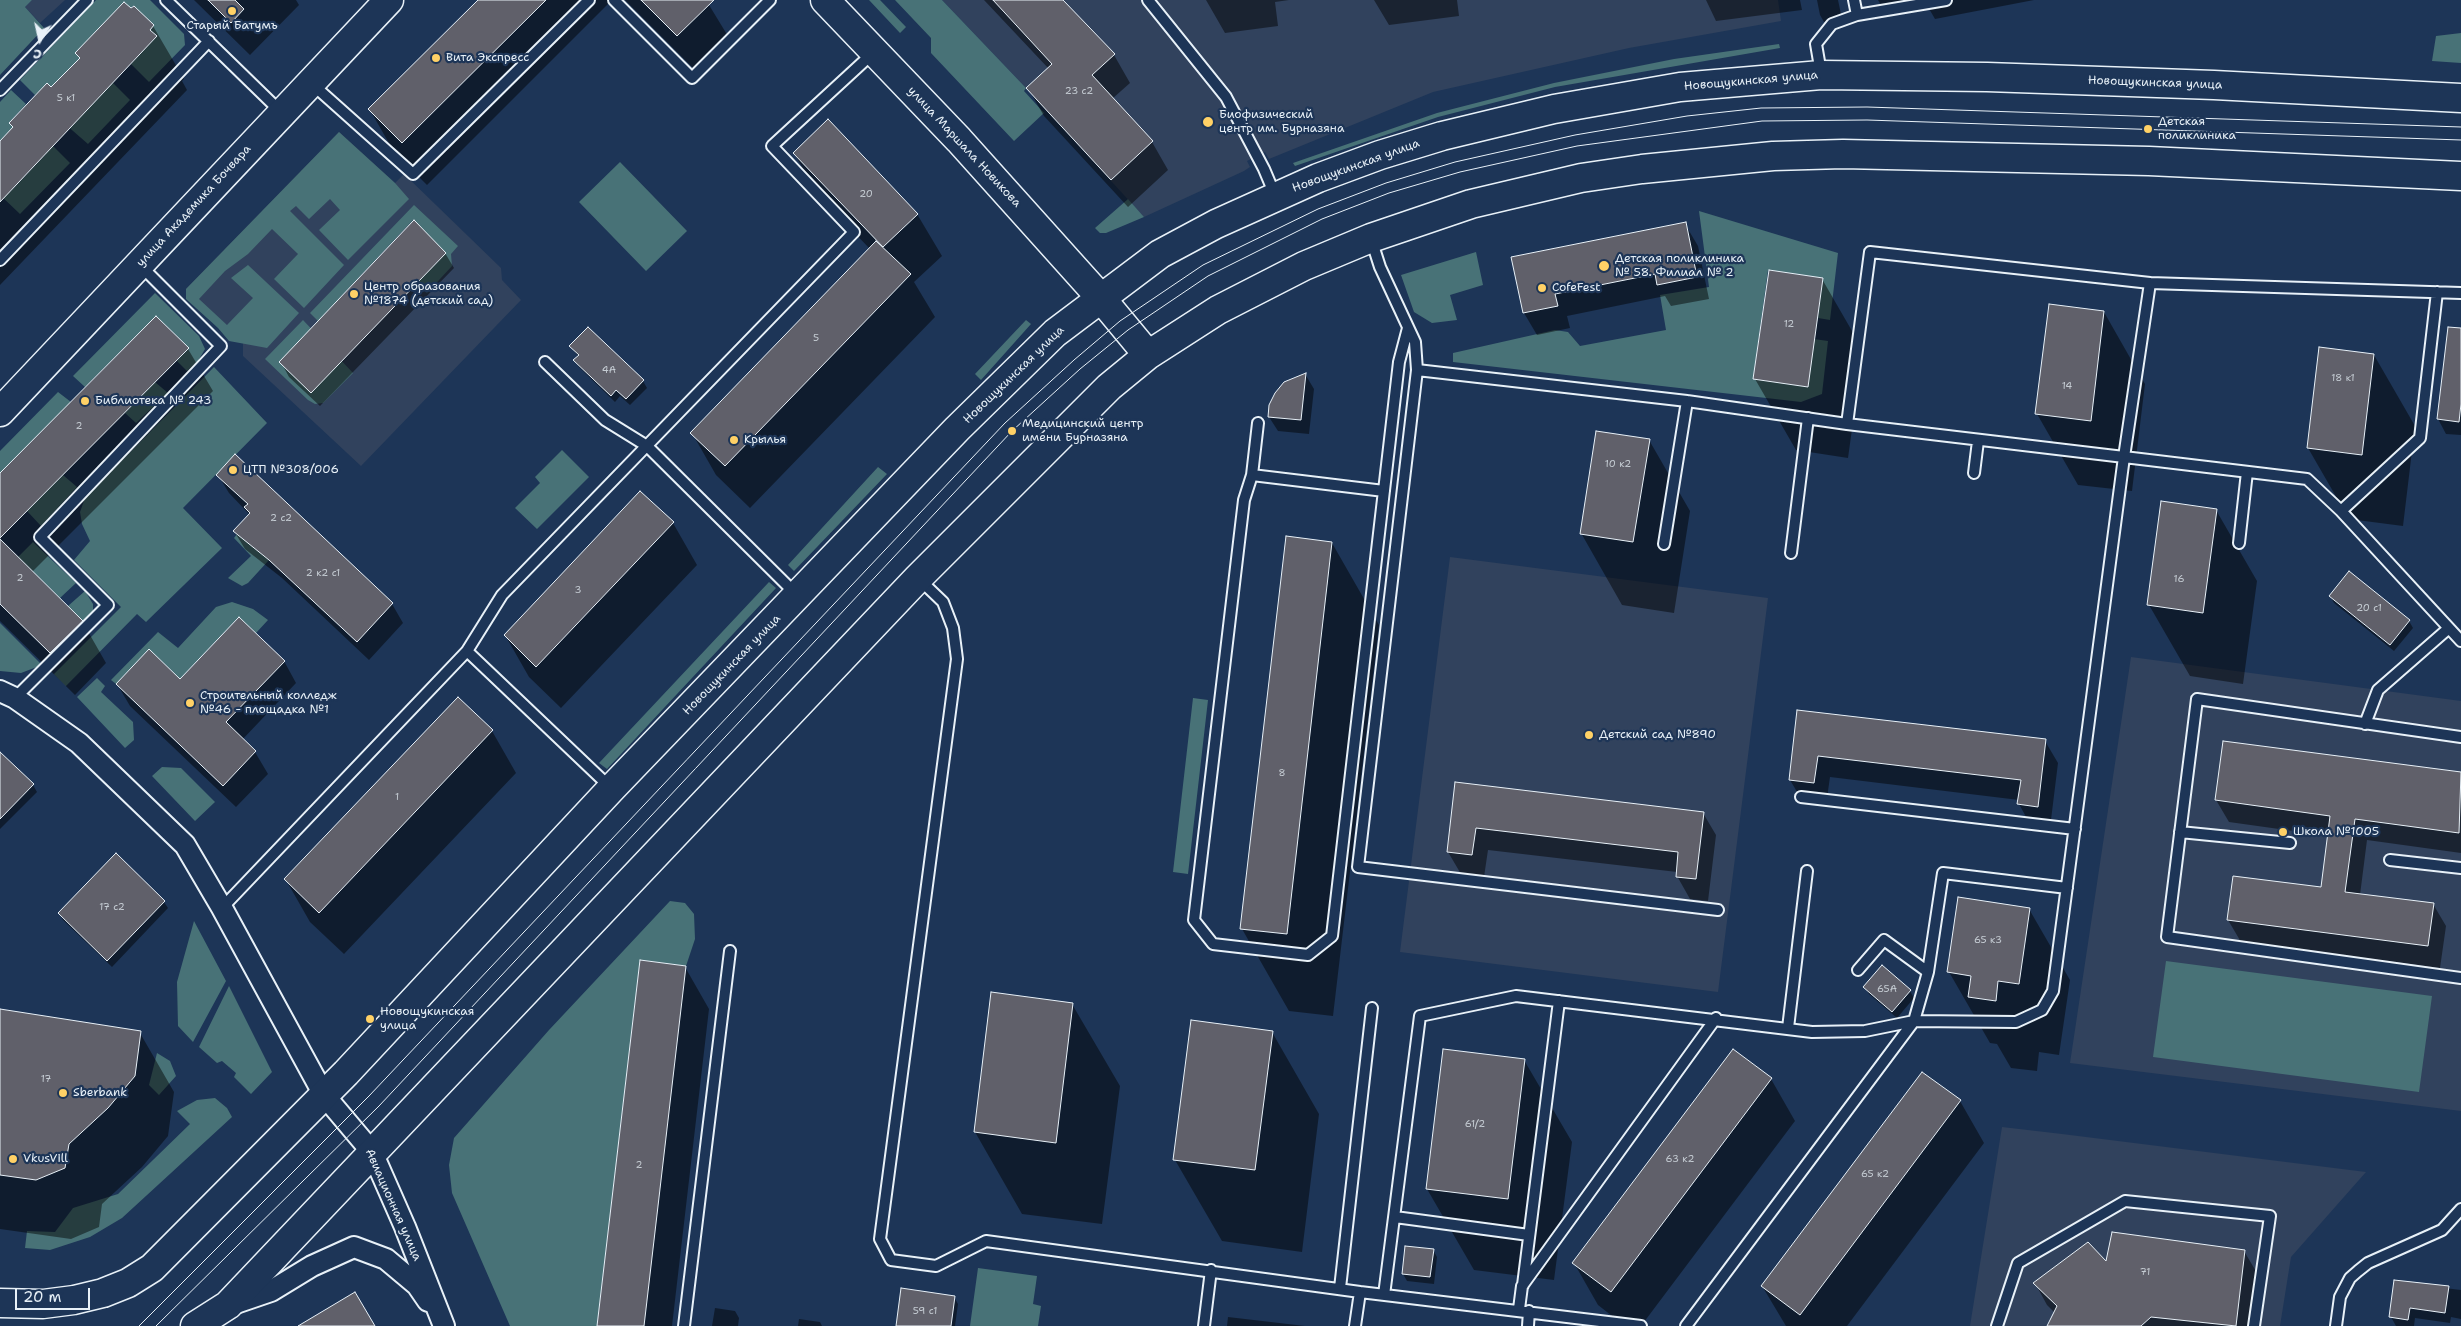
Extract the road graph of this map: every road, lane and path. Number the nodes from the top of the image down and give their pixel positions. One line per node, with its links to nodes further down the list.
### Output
1 (87, 0): 16 (lane)
2 (166, 0): 12 (lane)
3 (390, 0): 15 (main road, улица Академика Бочвара)
4 (589, 0): 15 (lane)
5 (614, 0): 6 (lane)
6 (770, 0)
7 (825, 0): 13 (main road, улица Маршала Новикова)
8 (1148, 0): 20 (lane)
9 (1854, 0): 11 (lane)
10 (1946, 0): 11 (lane)
11 (1857, 15): 14 (lane)
12 (208, 41): 18 (lane); 22 (lane)
13 (874, 52): 27 (main road, улица Маршала Новикова); 38 (lane)
14 (1821, 75): 17 (main road, Новощукинская улица); 20 (main road, Новощукинская улица)
15 (310, 82): 18 (main road, улица Академика Бочвара)
16 (0, 90)
17 (2461, 98)
18 (282, 112): 23 (main road, улица Академика Бочвара)
19 (2461, 176): 21 (main road)
20 (1276, 196): 27 (main road, Новощукинская улица)
21 (1371, 238): 28 (lane); 29 (main road)
22 (0, 260)
23 (140, 264): 33 (main road, улица Академика Бочвара); 53 (lane)
24 (2150, 283): 25 (lane); 36 (lane); 39 (lane)
25 (2437, 292): 26 (lane); 44 (lane)
26 (2461, 293)
27 (1100, 297): 29 (main road, улица Маршала Новикова); 49 (main road, Новощукинская улица)
28 (1408, 328): 31 (lane); 43 (lane)
29 (1148, 356): 48 (main road)
30 (545, 362): 38 (lane)
31 (1417, 370): 32 (lane); 66 (lane)
32 (1686, 400): 34 (lane); 46 (lane)
33 (0, 412)
34 (1808, 418): 36 (lane); 47 (lane)
35 (1258, 422): 42 (lane)
36 (1847, 424): 37 (lane)
37 (1978, 441): 39 (lane); 41 (lane)
38 (647, 446): 49 (lane); 52 (lane)
39 (2124, 457): 40 (lane); 58 (lane)
40 (2247, 472): 44 (lane); 45 (lane)
41 (1974, 473)
42 (1252, 475): 43 (lane); 43 (lane)
43 (1384, 491)
44 (2342, 511): 50 (lane)
45 (2239, 543)
46 (1664, 544)
47 (1790, 554)
48 (918, 578): 77 (main road); 81 (lane)
49 (798, 596): 56 (main road, Новощукинская улица)
50 (2449, 628): 51 (lane); 54 (lane)
51 (2461, 641)
52 (467, 652): 56 (lane); 65 (lane)
53 (8, 695): 65 (street, Авиационная улица)
54 (2365, 724): 55 (lane); 59 (lane)
55 (2461, 737)
56 (612, 788): 76 (main road, Новощукинская улица)
57 (1801, 797): 58 (lane)
58 (2075, 829): 64 (lane)
59 (2180, 832): 60 (lane); 70 (lane)
60 (2290, 843)
61 (2390, 860): 62 (lane)
62 (2461, 868)
63 (1807, 871): 75 (lane)
64 (2067, 888): 69 (lane); 74 (lane)
65 (222, 908): 76 (street, Авиационная улица)
66 (1718, 910)
67 (730, 951): 91 (lane)
68 (1858, 970): 69 (lane)
69 (1928, 972): 74 (lane)
70 (2461, 975)
71 (1559, 1001): 73 (lane); 79 (lane); 80 (lane)
72 (1372, 1008): 83 (lane)
73 (1716, 1018): 75 (lane); 82 (lane)
74 (1914, 1021): 75 (lane); 96 (lane)
75 (1788, 1028)
76 (324, 1095): 77 (street, Авиационная улица); 86 (main road, Новощукинская улица)
77 (372, 1152): 87 (main road); 89 (street, Авиационная улица)
78 (2461, 1209): 99 (lane)
79 (1395, 1217): 80 (lane); 85 (lane)
80 (1529, 1234): 82 (lane)
81 (1211, 1270): 83 (lane); 92 (lane)
82 (1522, 1286): 88 (lane)
83 (1340, 1288): 84 (lane)
84 (1360, 1292): 85 (lane); 93 (lane)
85 (1384, 1295): 88 (lane)
86 (0, 1303)
87 (228, 1305): 89 (street); 90 (main road)
88 (1524, 1310): 94 (lane); 95 (lane)
89 (442, 1322)
90 (195, 1326)
91 (684, 1326)
92 (1204, 1326)
93 (1355, 1326)
94 (1528, 1326)
95 (1641, 1326)
96 (1686, 1326)
97 (1998, 1326): 98 (lane)
98 (2254, 1326)
99 (2336, 1326)

